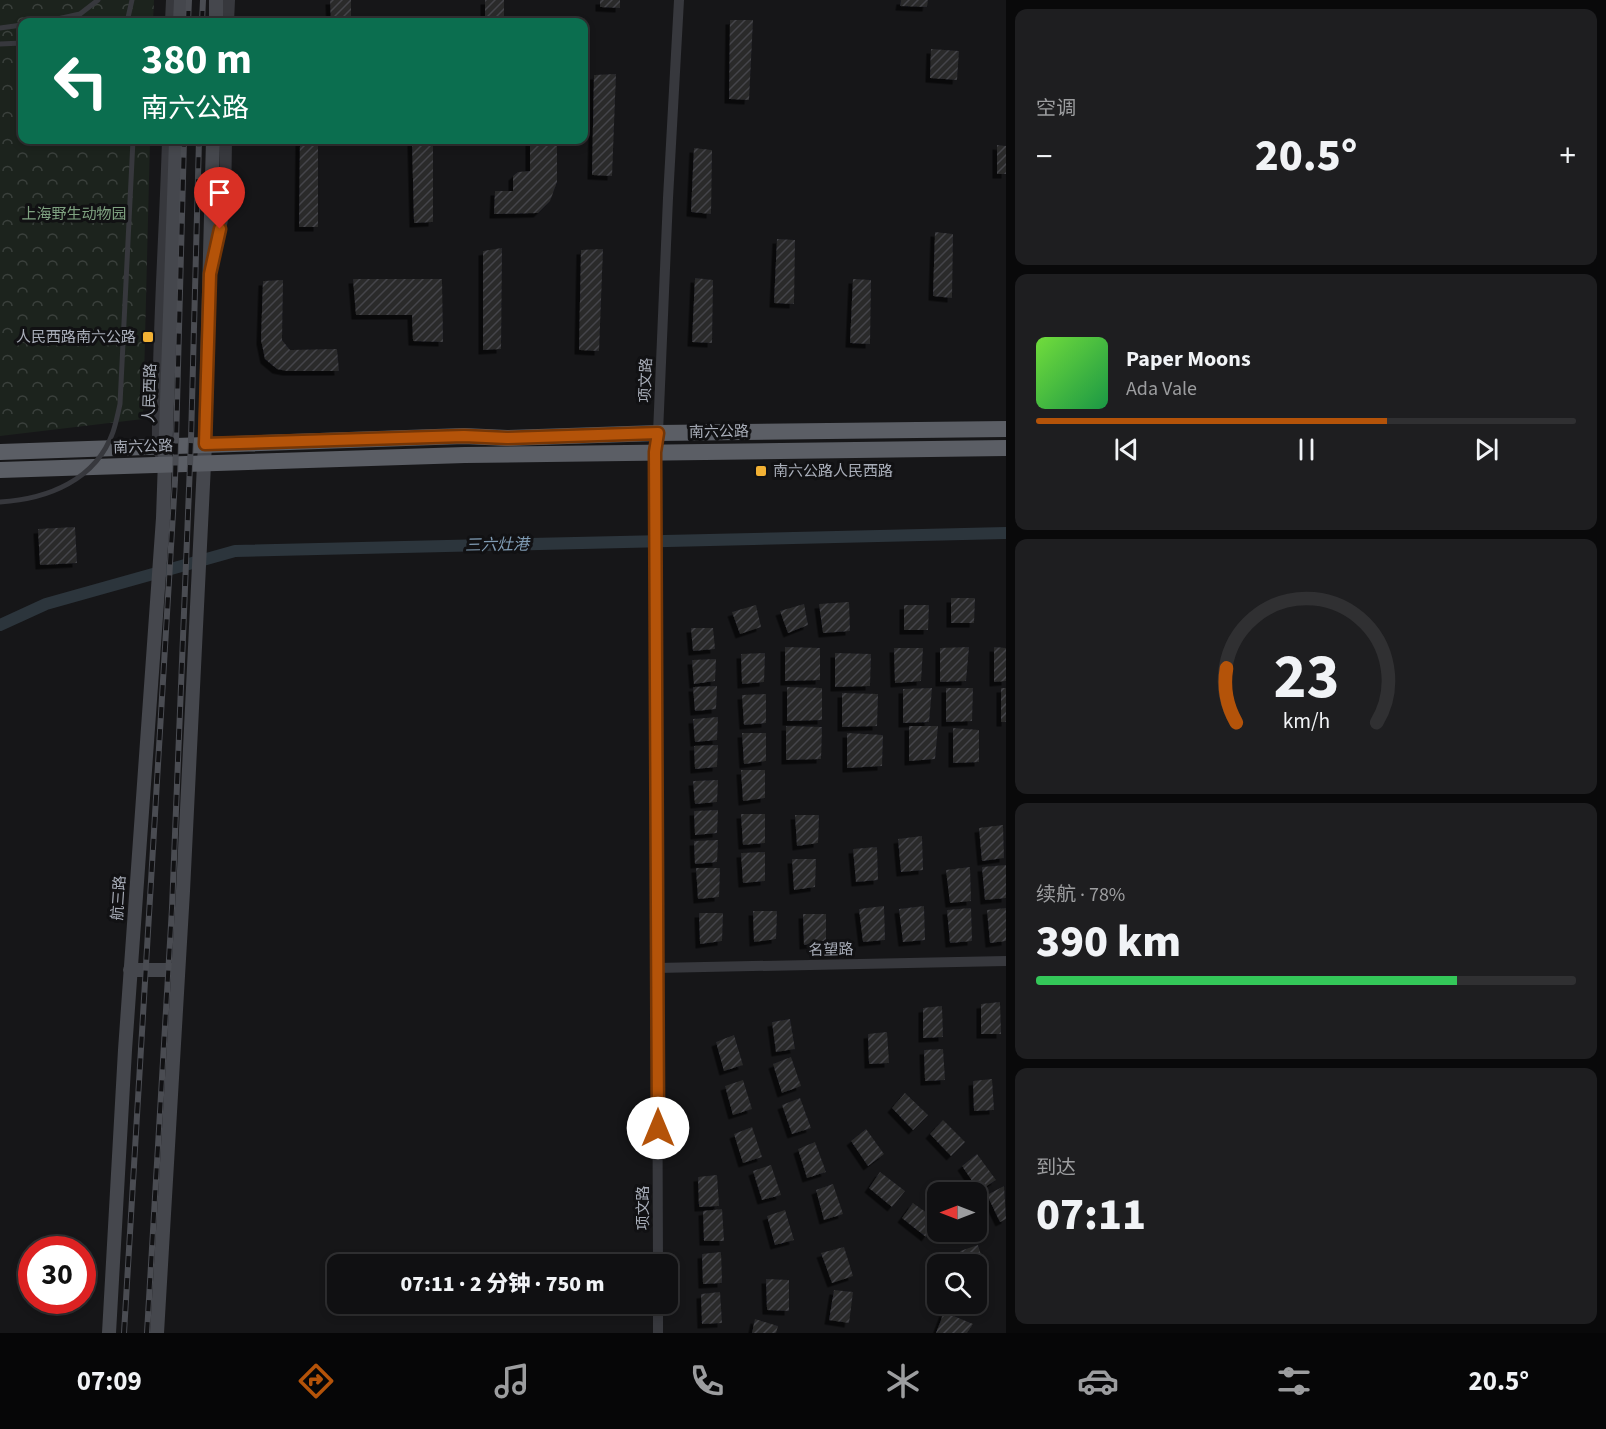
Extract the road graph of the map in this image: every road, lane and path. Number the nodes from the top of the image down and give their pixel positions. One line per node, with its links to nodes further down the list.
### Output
1 (98, 0): 8 (lane)
2 (132, 0): 9 (lane)
3 (172, 0): 10 (street)
4 (181, 0): 11 (main road)
5 (216, 0): 12 (main road)
6 (229, 0): 13 (street)
7 (679, 0): 25 (street, 项文路)
8 (65, 18)
9 (129, 18)
10 (171, 18)
11 (180, 18)
12 (216, 18)
13 (228, 18)
14 (18, 26): 15 (lane)
15 (0, 28)
16 (18, 43): 17 (lane)
17 (0, 44)
18 (133, 144): 34 (lane, bridge)
19 (168, 144): 27 (street, 人民西路)
20 (176, 144): 27 (main road, 人民西路)
21 (213, 144): 23 (main road)
22 (226, 144): 23 (street)
23 (210, 274): 26 (main road)
24 (1006, 429): 25 (highway, 南六公路)
25 (658, 433): 26 (highway, 南六公路); 30 (street, 项文路)
26 (205, 444): 27 (highway, 南六公路); 31 (main road)
27 (162, 447): 29 (highway, 南六公路); 32 (main road, 人民西路)
28 (1006, 448): 30 (highway, 南六公路)
29 (0, 452)
30 (655, 452): 31 (highway, 南六公路); 36 (street, 项文路)
31 (204, 464): 32 (highway, 南六公路); 38 (main road)
32 (165, 465): 33 (highway, 南六公路); 37 (main road, 航三路)
33 (0, 470)
34 (0, 502)
35 (1006, 961): 36 (street, 名望路)
36 (657, 968): 39 (street, 项文路)
37 (130, 970): 38 (main road); 41 (main road, 航三路)
38 (178, 970): 42 (main road)
39 (658, 1254)
40 (658, 1314): 43 (street)
41 (109, 1333)
42 (157, 1333)
43 (657, 1333)

